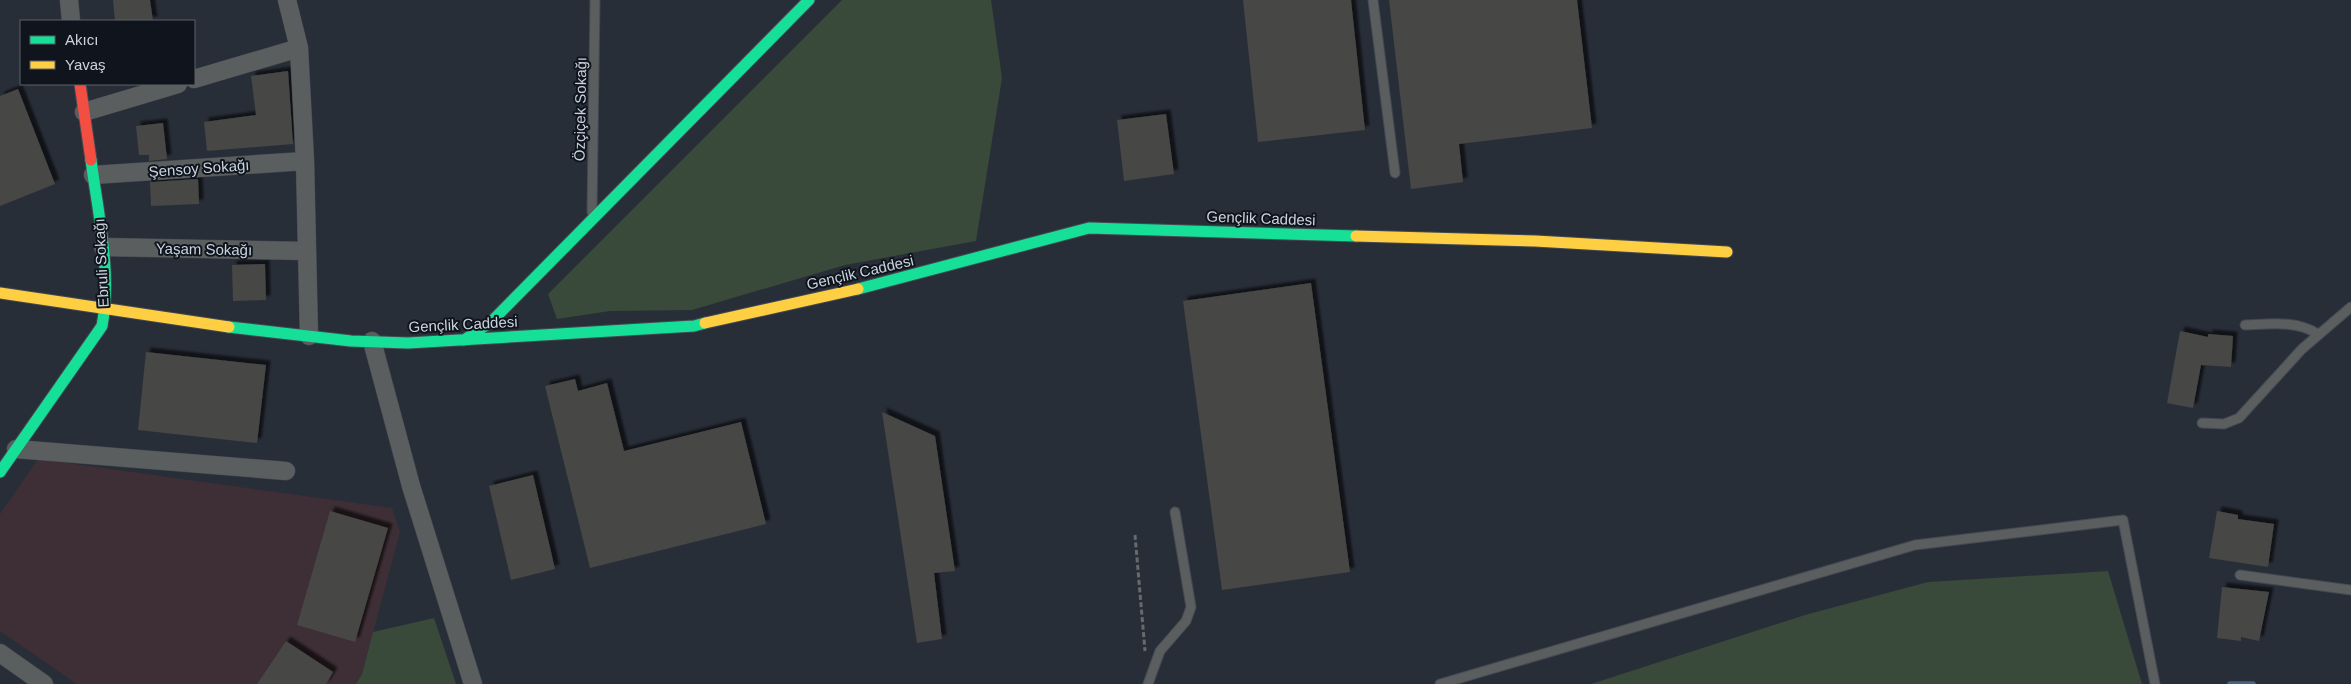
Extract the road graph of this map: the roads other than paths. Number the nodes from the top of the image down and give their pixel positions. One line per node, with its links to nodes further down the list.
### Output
1 (68, 0): 6 (street)
2 (287, 0): 7 (street)
3 (595, 0): 15 (lane, Özçiçek Sokağı)
4 (809, 0): 15 (street)
5 (1373, 0): 13 (lane)
6 (71, 20)
7 (299, 48): 8 (street); 12 (street)
8 (195, 79)
9 (80, 85): 11 (street, Ebruli Sokağı)
10 (175, 85): 11 (street)
11 (84, 112): 14 (street, Ebruli Sokağı)
12 (305, 161): 14 (street, Şensoy Sokağı); 17 (street)
13 (1395, 173)
14 (93, 175): 16 (street, Ebruli Sokağı)
15 (592, 219): 25 (street)
16 (103, 247): 17 (street, Yaşam Sokağı); 21 (street, Ebruli Sokağı)
17 (306, 252): 24 (street)
18 (1727, 252): 25 (street, Gençlik Caddesi)
19 (0, 293): 21 (street, Gençlik Caddesi)
20 (2351, 307): 23 (lane)
21 (105, 309): 24 (street, Gençlik Caddesi); 28 (street, Ebruli Sokağı)
22 (2244, 325): 23 (lane)
23 (2318, 334): 27 (lane)
24 (309, 336): 26 (street, Gençlik Caddesi)
25 (464, 340): 26 (street, Gençlik Caddesi)
26 (372, 341): 36 (street)
27 (2202, 423)
28 (16, 449): 29 (street); 30 (street, Ebruli Sokağı)
29 (286, 471)
30 (0, 472)
31 (1175, 512): 37 (lane)
32 (2240, 575): 33 (lane)
33 (2351, 590)
34 (0, 652): 35 (street)
35 (44, 684)
36 (473, 684)
37 (1148, 684)
38 (1440, 684): 39 (lane)
39 (2155, 684)

